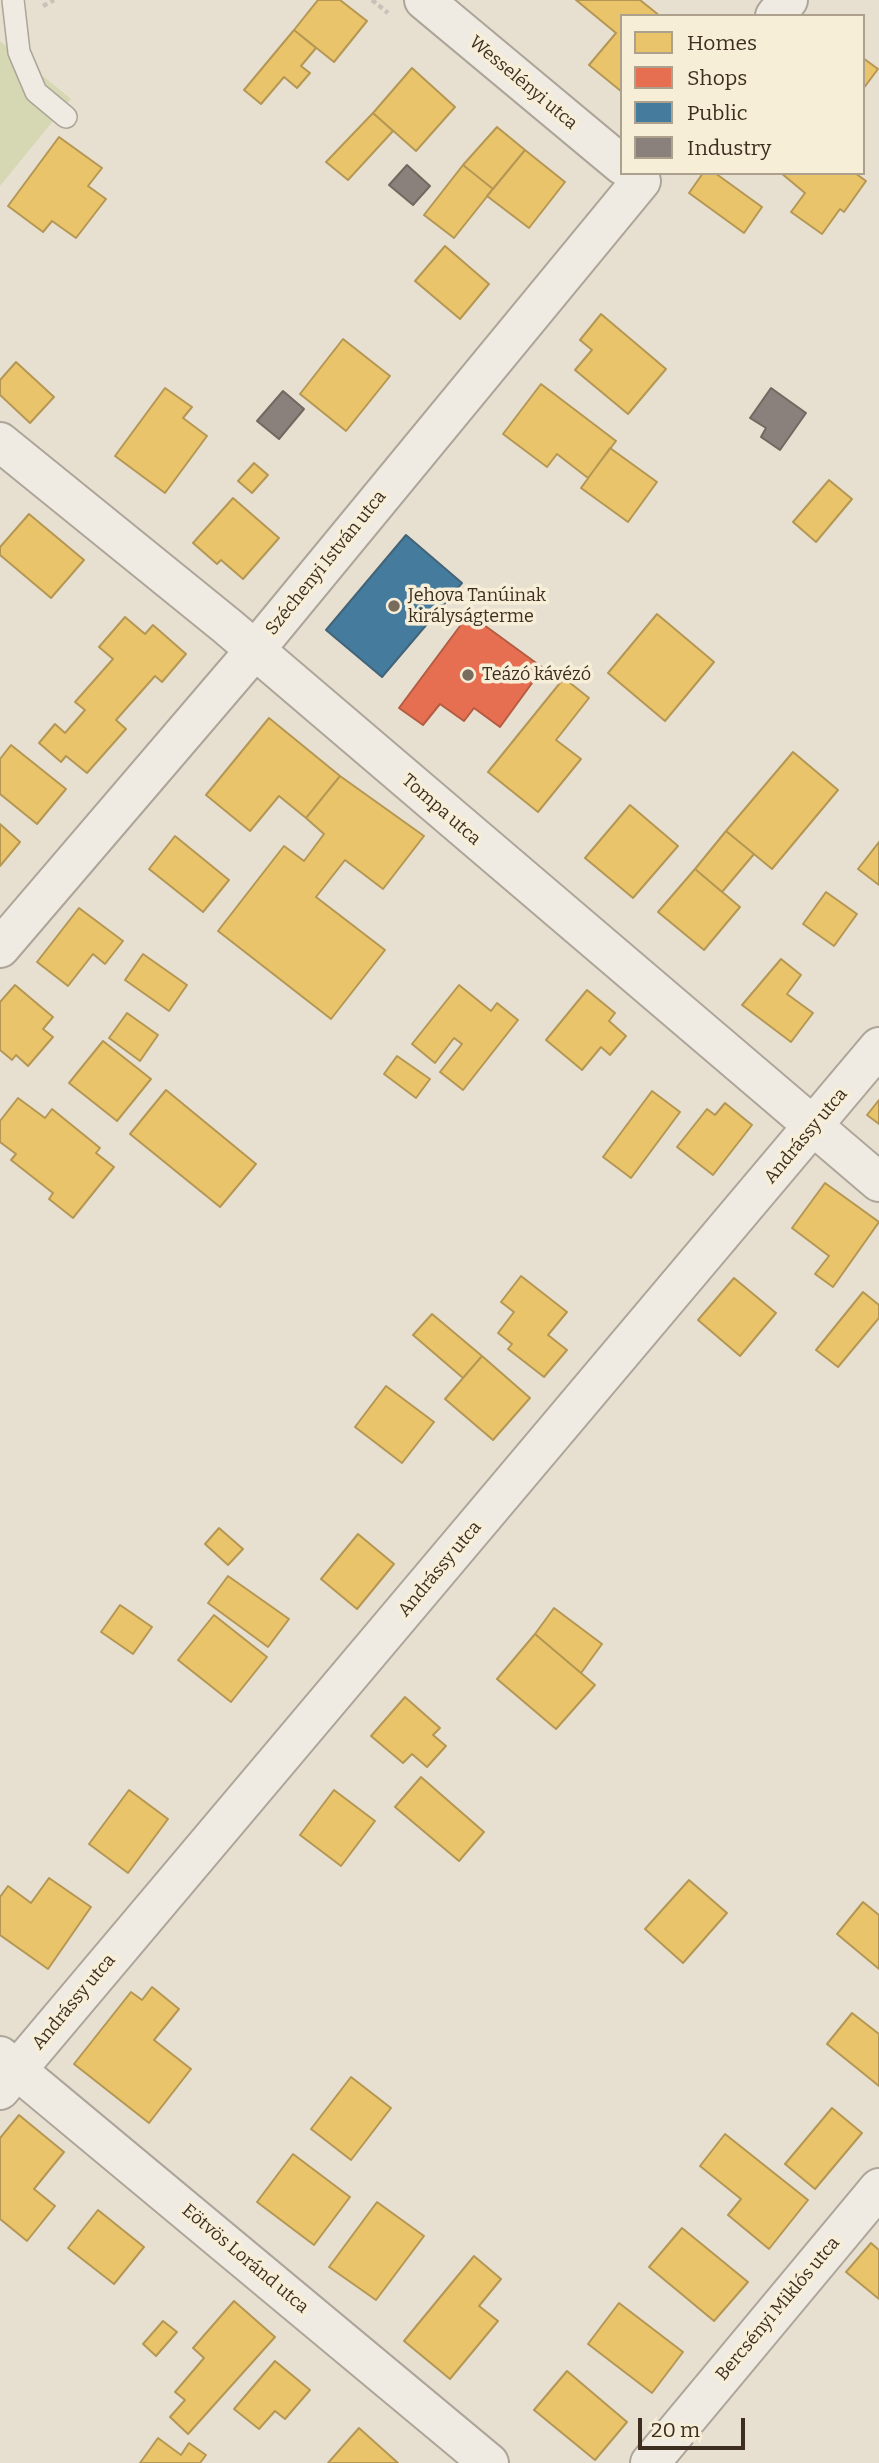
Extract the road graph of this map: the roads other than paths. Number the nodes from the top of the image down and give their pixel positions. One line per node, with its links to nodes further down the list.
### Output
1 (13, 0): 5 (lane)
2 (788, 0): 4 (street)
3 (409, 9): 6 (street, Wesselényi utca)
4 (777, 14)
5 (66, 117)
6 (620, 162)
7 (633, 175): 9 (street, Széchenyi István utca)
8 (0, 442): 9 (street, Tompa utca)
9 (254, 650): 10 (street, Széchenyi István utca); 12 (street, Tompa utca)
10 (0, 948)
11 (879, 1047): 12 (street, Andrássy utca)
12 (813, 1128): 13 (street, Tompa utca); 14 (street, Andrássy utca)
13 (879, 1182)
14 (5, 2072): 16 (street, Eötvös Loránd utca)
15 (879, 2188): 17 (street, Bercsényi Miklós utca)
16 (489, 2463)
17 (650, 2463)

